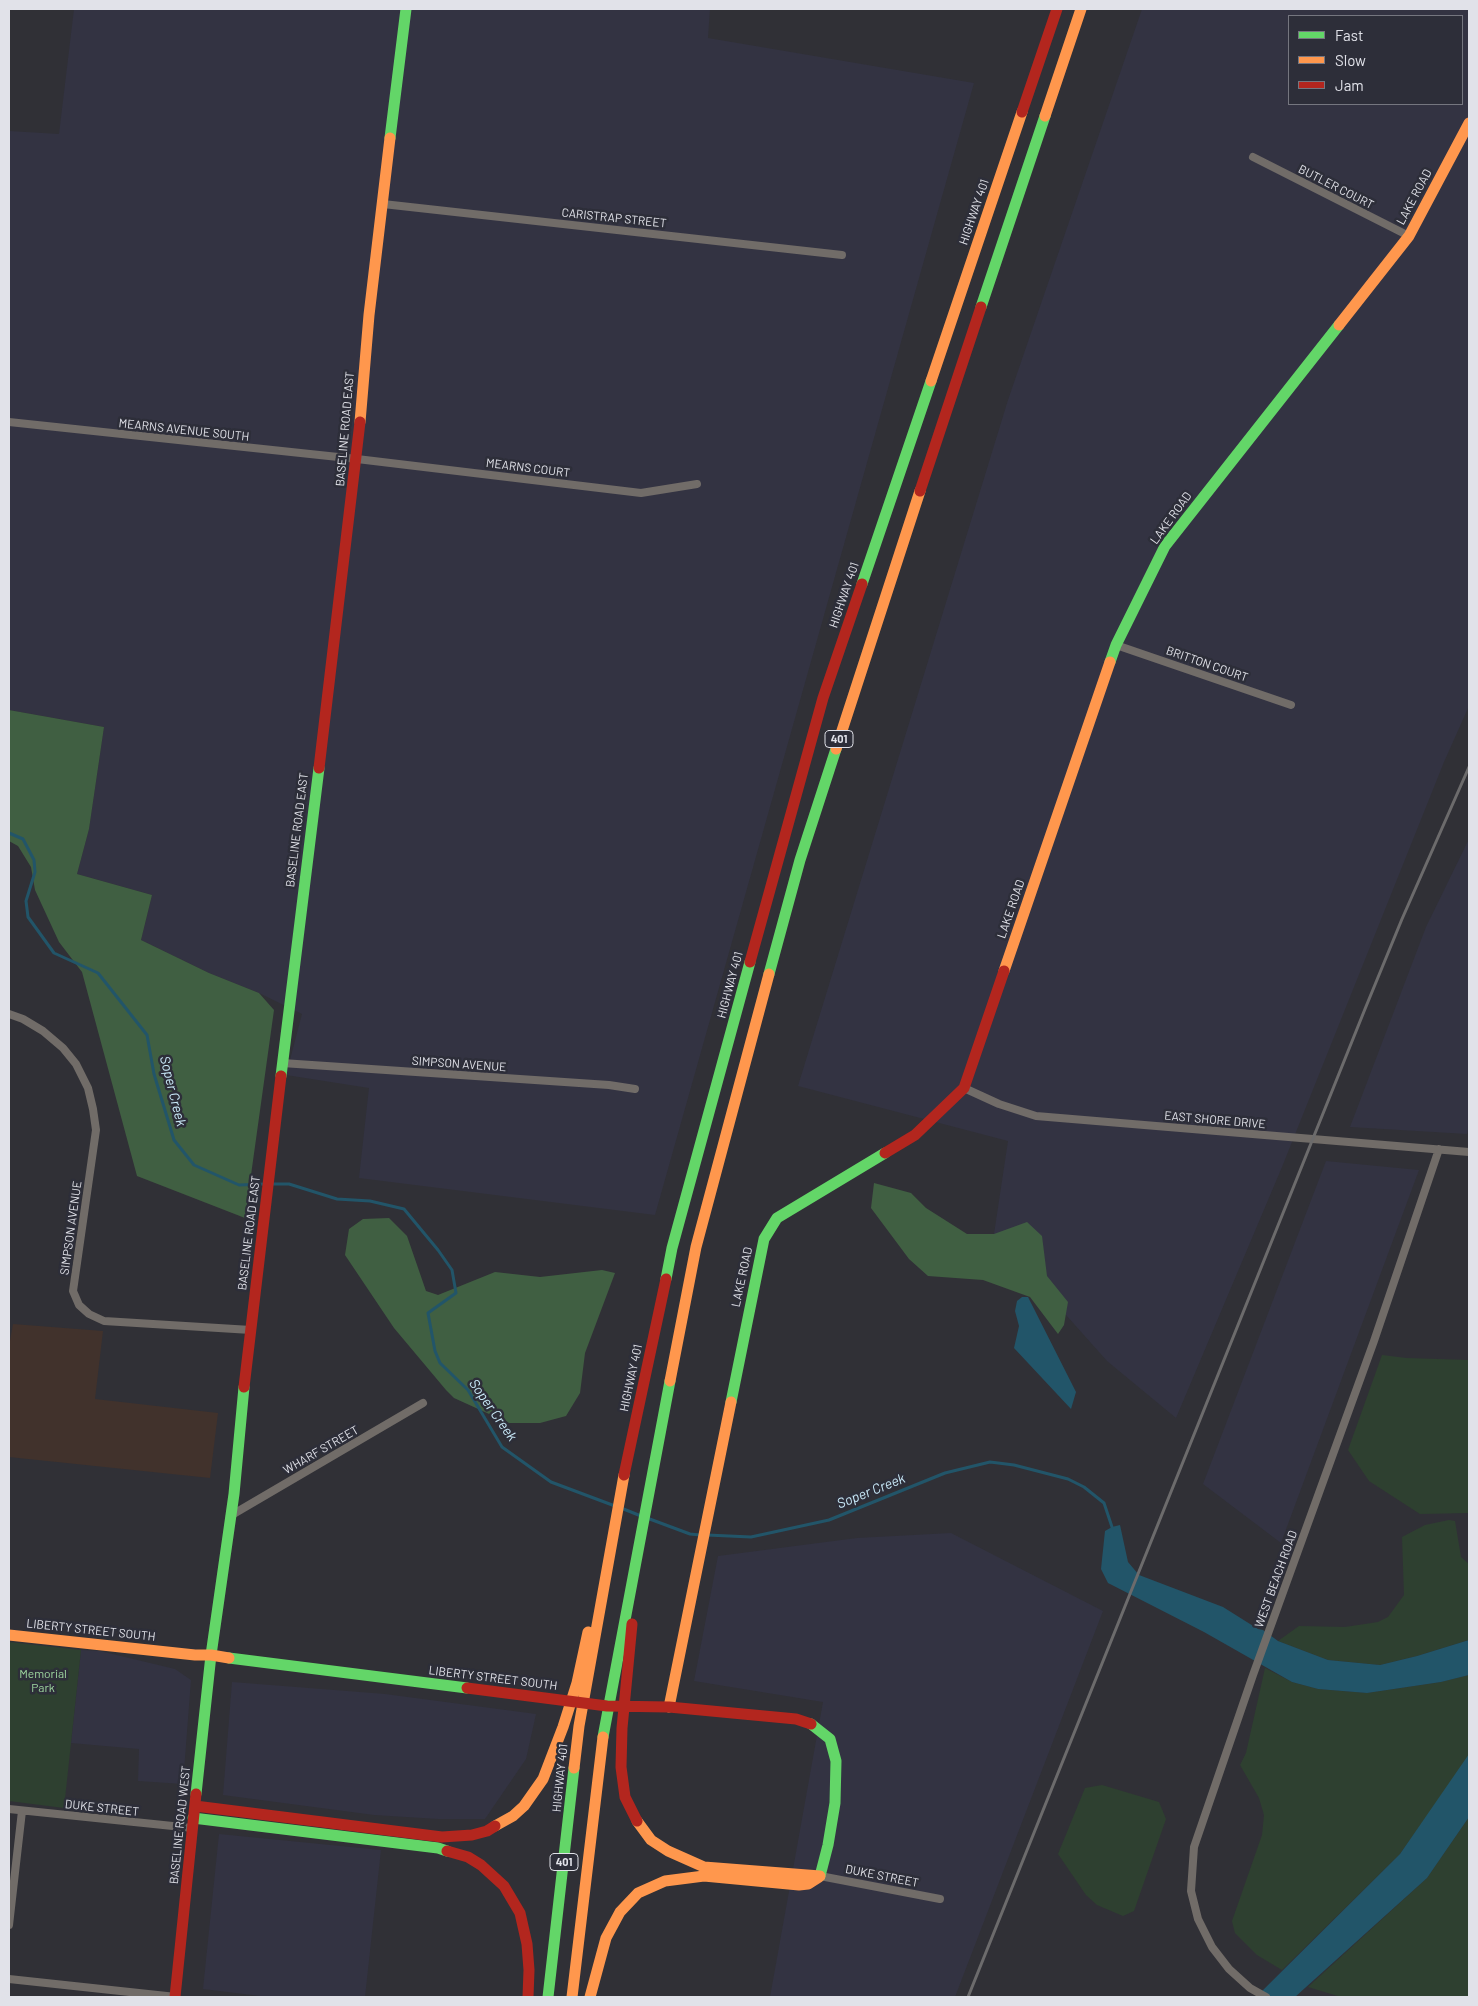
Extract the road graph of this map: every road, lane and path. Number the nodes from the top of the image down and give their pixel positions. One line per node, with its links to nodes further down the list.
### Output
1 (406, 9): 6 (main road, BASELINE ROAD EAST)
2 (1057, 9): 26 (main road, HIGHWAY 401 / 401)
3 (1082, 9): 23 (main road, 401)
4 (1469, 123): 7 (main road, LAKE ROAD)
5 (1253, 157): 7 (street, BUTLER COURT)
6 (382, 204): 8 (street, CARISTRAP STREET); 10 (main road, BASELINE ROAD EAST)
7 (1409, 236): 12 (main road, LAKE ROAD)
8 (842, 255)
9 (9, 422): 10 (street, MEARNS AVENUE SOUTH)
10 (357, 459): 11 (street, MEARNS COURT); 15 (main road, BASELINE ROAD EAST)
11 (697, 484)
12 (1116, 645): 13 (street, BRITTON COURT); 16 (main road, LAKE ROAD)
13 (1291, 704)
14 (9, 1014): 20 (street, SIMPSON AVENUE)
15 (282, 1063): 17 (street, SIMPSON AVENUE); 20 (main road, BASELINE ROAD EAST)
16 (964, 1088): 18 (street, EAST SHORE DRIVE); 27 (main road, LAKE ROAD)
17 (635, 1089)
18 (1439, 1150): 19 (street, EAST SHORE DRIVE); 41 (street, WEST BEACH ROAD)
19 (1469, 1152)
20 (251, 1330): 22 (main road, BASELINE ROAD EAST)
21 (423, 1403): 22 (street, WHARF STREET)
22 (230, 1516): 25 (main road, BASELINE ROAD EAST)
23 (638, 1551): 32 (main road); 39 (main road, 401)
24 (9, 1635): 25 (main road, LIBERTY STREET SOUTH)
25 (211, 1655): 27 (main road, LIBERTY STREET SOUTH); 28 (main road, BASELINE ROAD WEST)
26 (582, 1685): 28 (main road); 38 (main road, HIGHWAY 401 / 401)
27 (669, 1707): 32 (main road, LIBERTY STREET SOUTH)
28 (195, 1806): 31 (main road, BASELINE ROAD WEST)
29 (9, 1809): 30 (street, DUKE STREET)
30 (22, 1811): 31 (street, DUKE STREET); 34 (street)
31 (193, 1823): 36 (main road, BASELINE ROAD WEST); 37 (main road)
32 (820, 1876): 33 (street, DUKE STREET); 40 (main road)
33 (940, 1899)
34 (9, 1925)
35 (9, 1979): 36 (street)
36 (176, 1997)
37 (528, 1997)
38 (548, 1997)
39 (572, 1997)
40 (590, 1997)
41 (1266, 1997)

